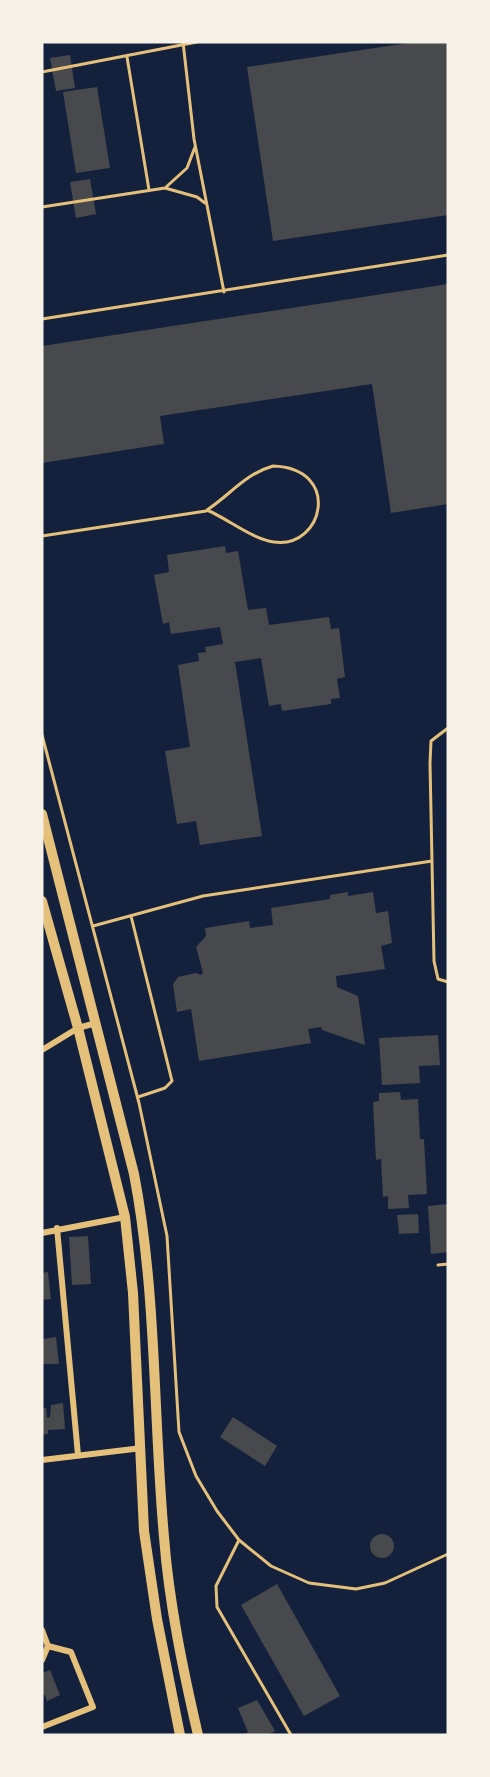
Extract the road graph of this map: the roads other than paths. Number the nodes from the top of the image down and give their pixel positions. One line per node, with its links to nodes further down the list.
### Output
1 (197, 42): 2 (lane)
2 (184, 43): 3 (lane); 5 (lane)
3 (127, 57): 4 (lane); 7 (lane)
4 (42, 72)
5 (195, 145): 6 (lane); 8 (lane)
6 (165, 188): 7 (lane); 8 (lane)
7 (149, 190): 9 (lane)
8 (207, 204): 11 (lane)
9 (42, 207)
10 (448, 255): 11 (lane)
11 (224, 291): 12 (lane)
12 (42, 319)
13 (207, 510): 13 (lane); 14 (lane)
14 (42, 536)
15 (448, 728): 18 (lane)
16 (42, 735): 21 (lane)
17 (42, 814): 23 (highway)
18 (432, 861): 20 (lane); 22 (lane)
19 (42, 902): 24 (highway)
20 (131, 916): 21 (lane); 26 (lane)
21 (92, 927): 26 (lane)
22 (448, 982)
23 (96, 1023): 24 (street); 42 (highway)
24 (78, 1028): 25 (street); 27 (highway)
25 (42, 1050)
26 (138, 1097): 35 (lane)
27 (125, 1217): 28 (street); 32 (highway)
28 (57, 1228): 29 (street); 33 (street)
29 (42, 1233)
30 (438, 1264): 31 (lane)
31 (448, 1264)
32 (142, 1448): 33 (street); 41 (highway)
33 (78, 1455): 34 (street)
34 (42, 1460)
35 (239, 1540): 36 (lane); 43 (lane)
36 (448, 1554)
37 (42, 1630): 38 (street)
38 (48, 1646): 39 (street); 40 (street)
39 (42, 1660)
40 (42, 1726)
41 (180, 1735)
42 (198, 1735)
43 (291, 1735)

